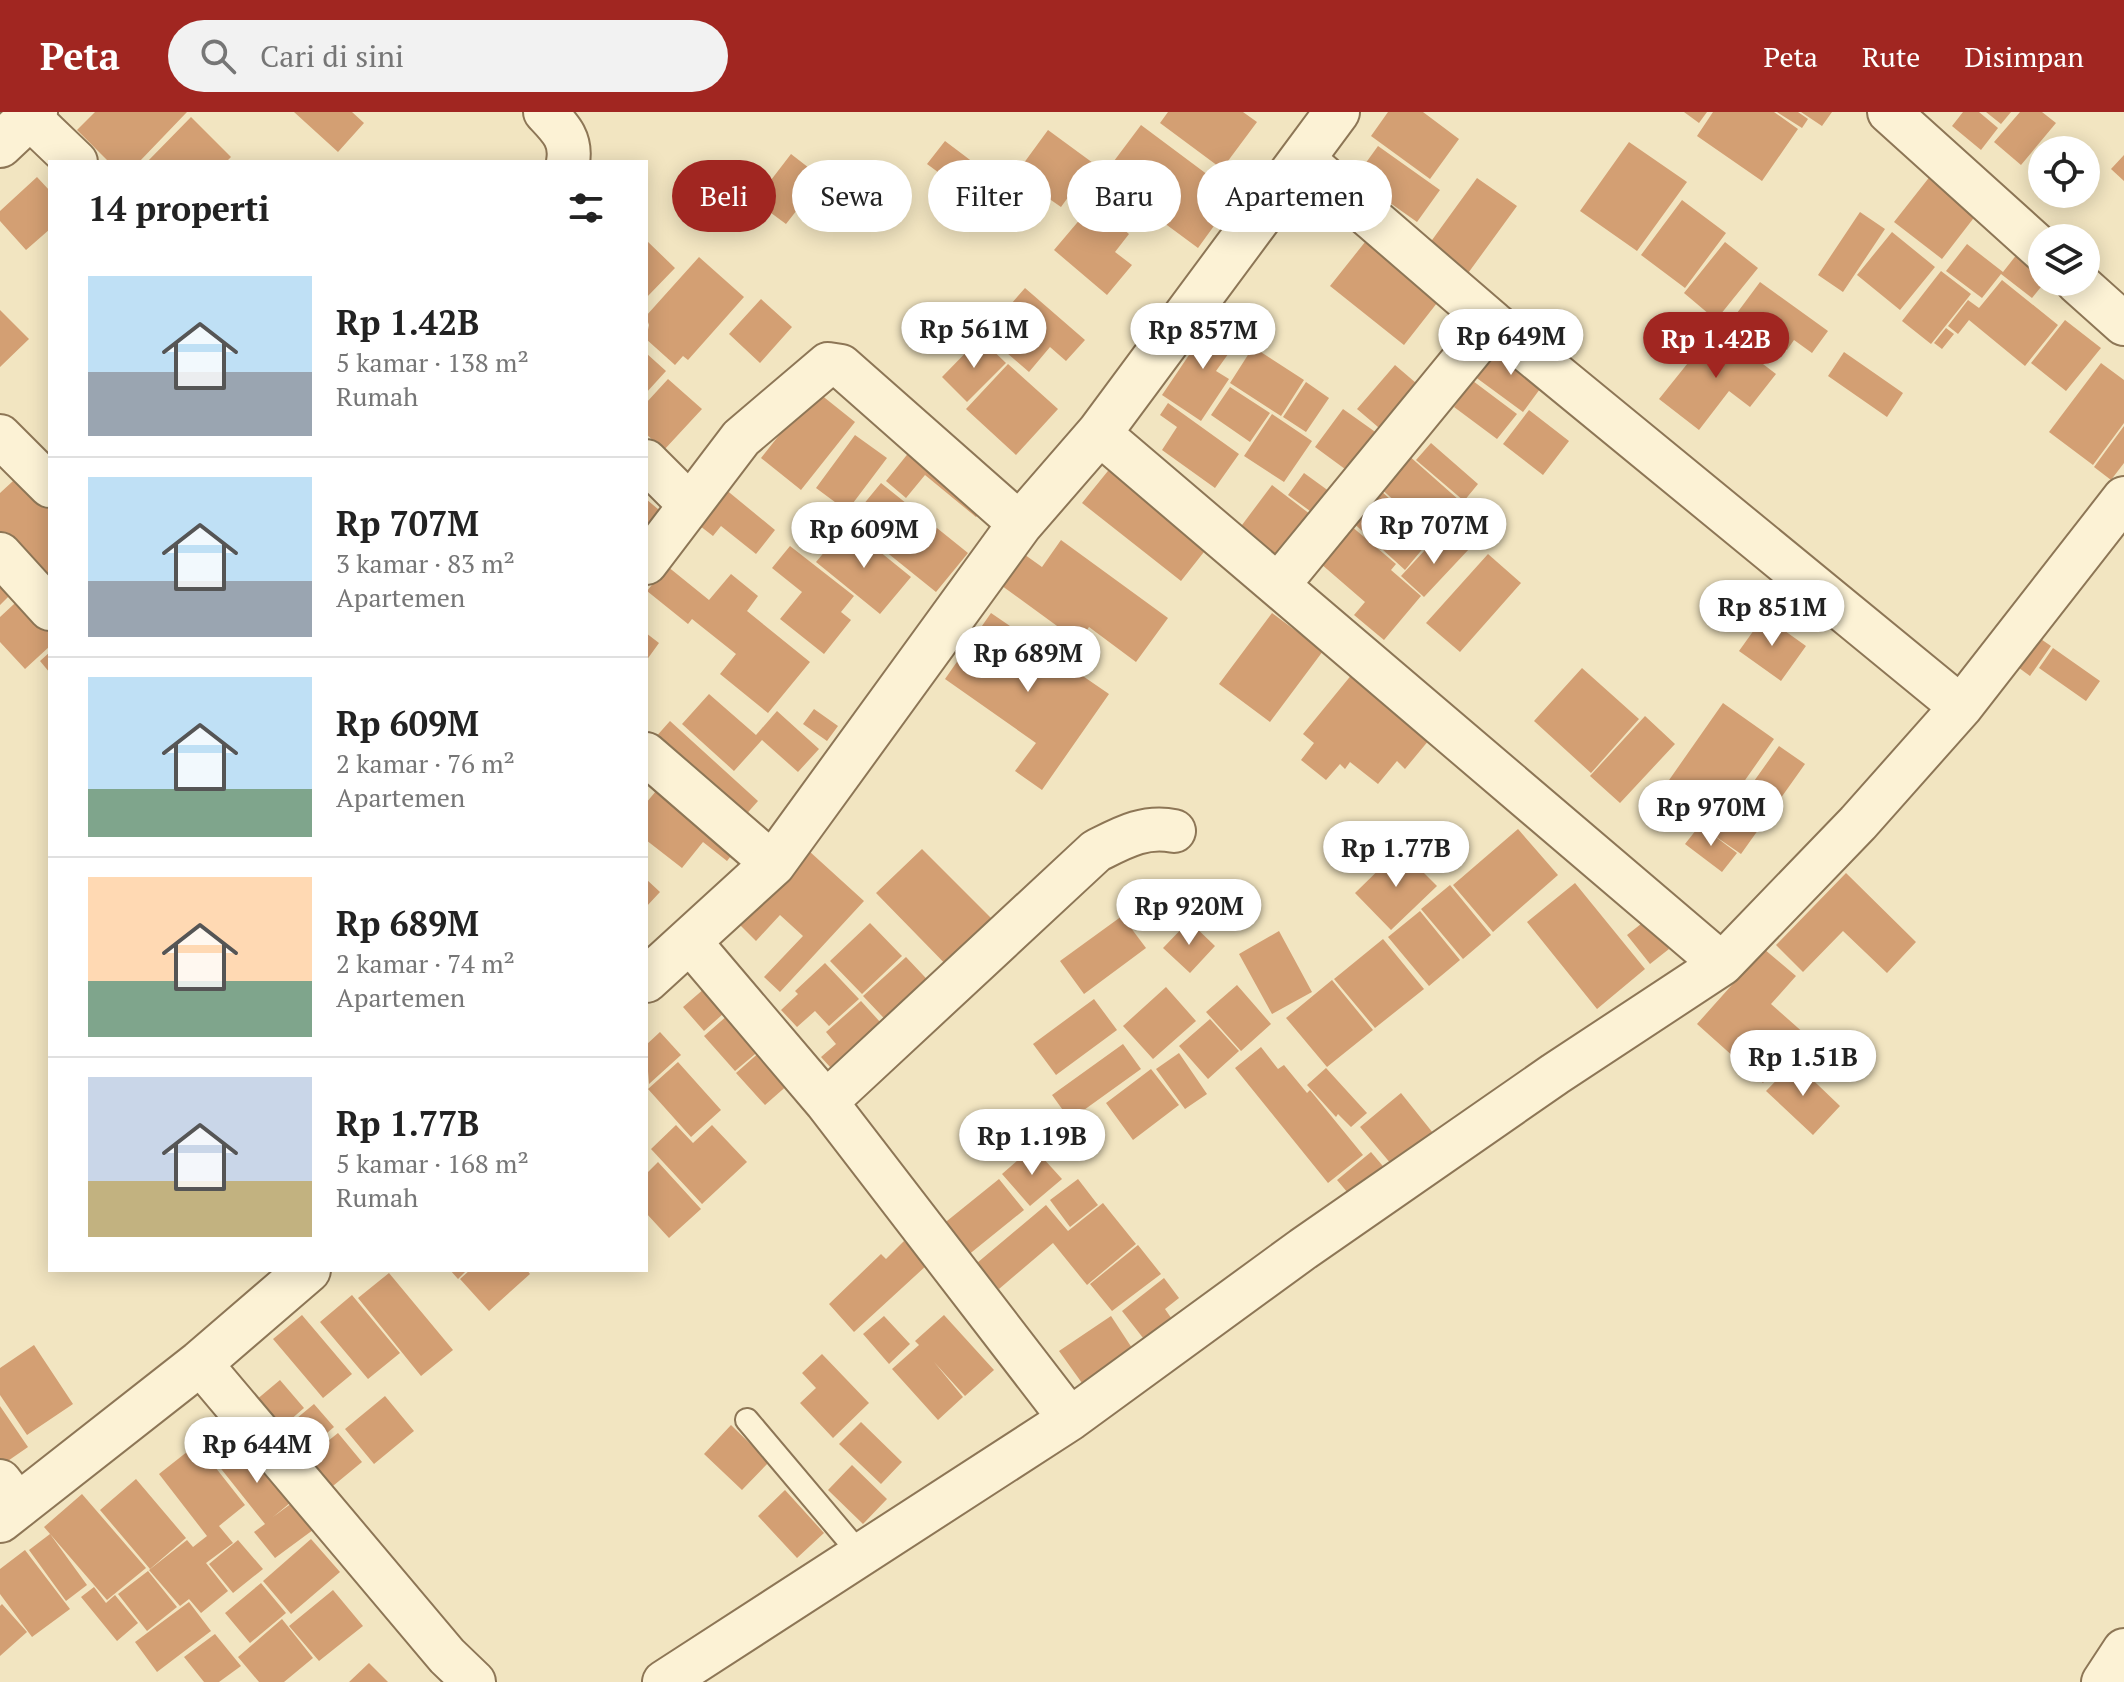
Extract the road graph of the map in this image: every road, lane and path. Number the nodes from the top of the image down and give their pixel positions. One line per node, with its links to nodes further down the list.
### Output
1 (545, 112): 7 (street)
2 (1337, 112): 5 (street)
3 (1889, 112): 8 (street)
4 (22, 125): 6 (street)
5 (1303, 159): 10 (street); 12 (street)
6 (73, 160)
7 (568, 160)
8 (2028, 237)
9 (2093, 296): 11 (street)
10 (1493, 323): 21 (street); 23 (street)
11 (2124, 324)
12 (1099, 433): 18 (street); 21 (street)
13 (0, 436): 15 (street)
14 (648, 463): 17 (street)
15 (48, 484)
16 (2124, 498): 23 (street)
17 (689, 504): 18 (street); 20 (street)
18 (1020, 524): 26 (street)
19 (0, 554): 22 (street)
20 (648, 560)
21 (1279, 584): 28 (street)
22 (48, 607)
23 (1961, 707): 28 (street)
24 (648, 756): 26 (street)
25 (1174, 831): 30 (street)
26 (773, 864): 27 (street)
27 (690, 942): 29 (street); 30 (street)
28 (1722, 964): 33 (street)
29 (648, 978)
30 (826, 1102): 33 (street)
31 (306, 1272): 32 (street)
32 (200, 1363): 35 (street); 38 (street)
33 (1070, 1419): 36 (street)
34 (747, 1420): 36 (lane)
35 (6, 1502)
36 (861, 1555): 39 (street)
37 (2124, 1650): 40 (street)
38 (474, 1682)
39 (664, 1682)
40 (2103, 1682)

